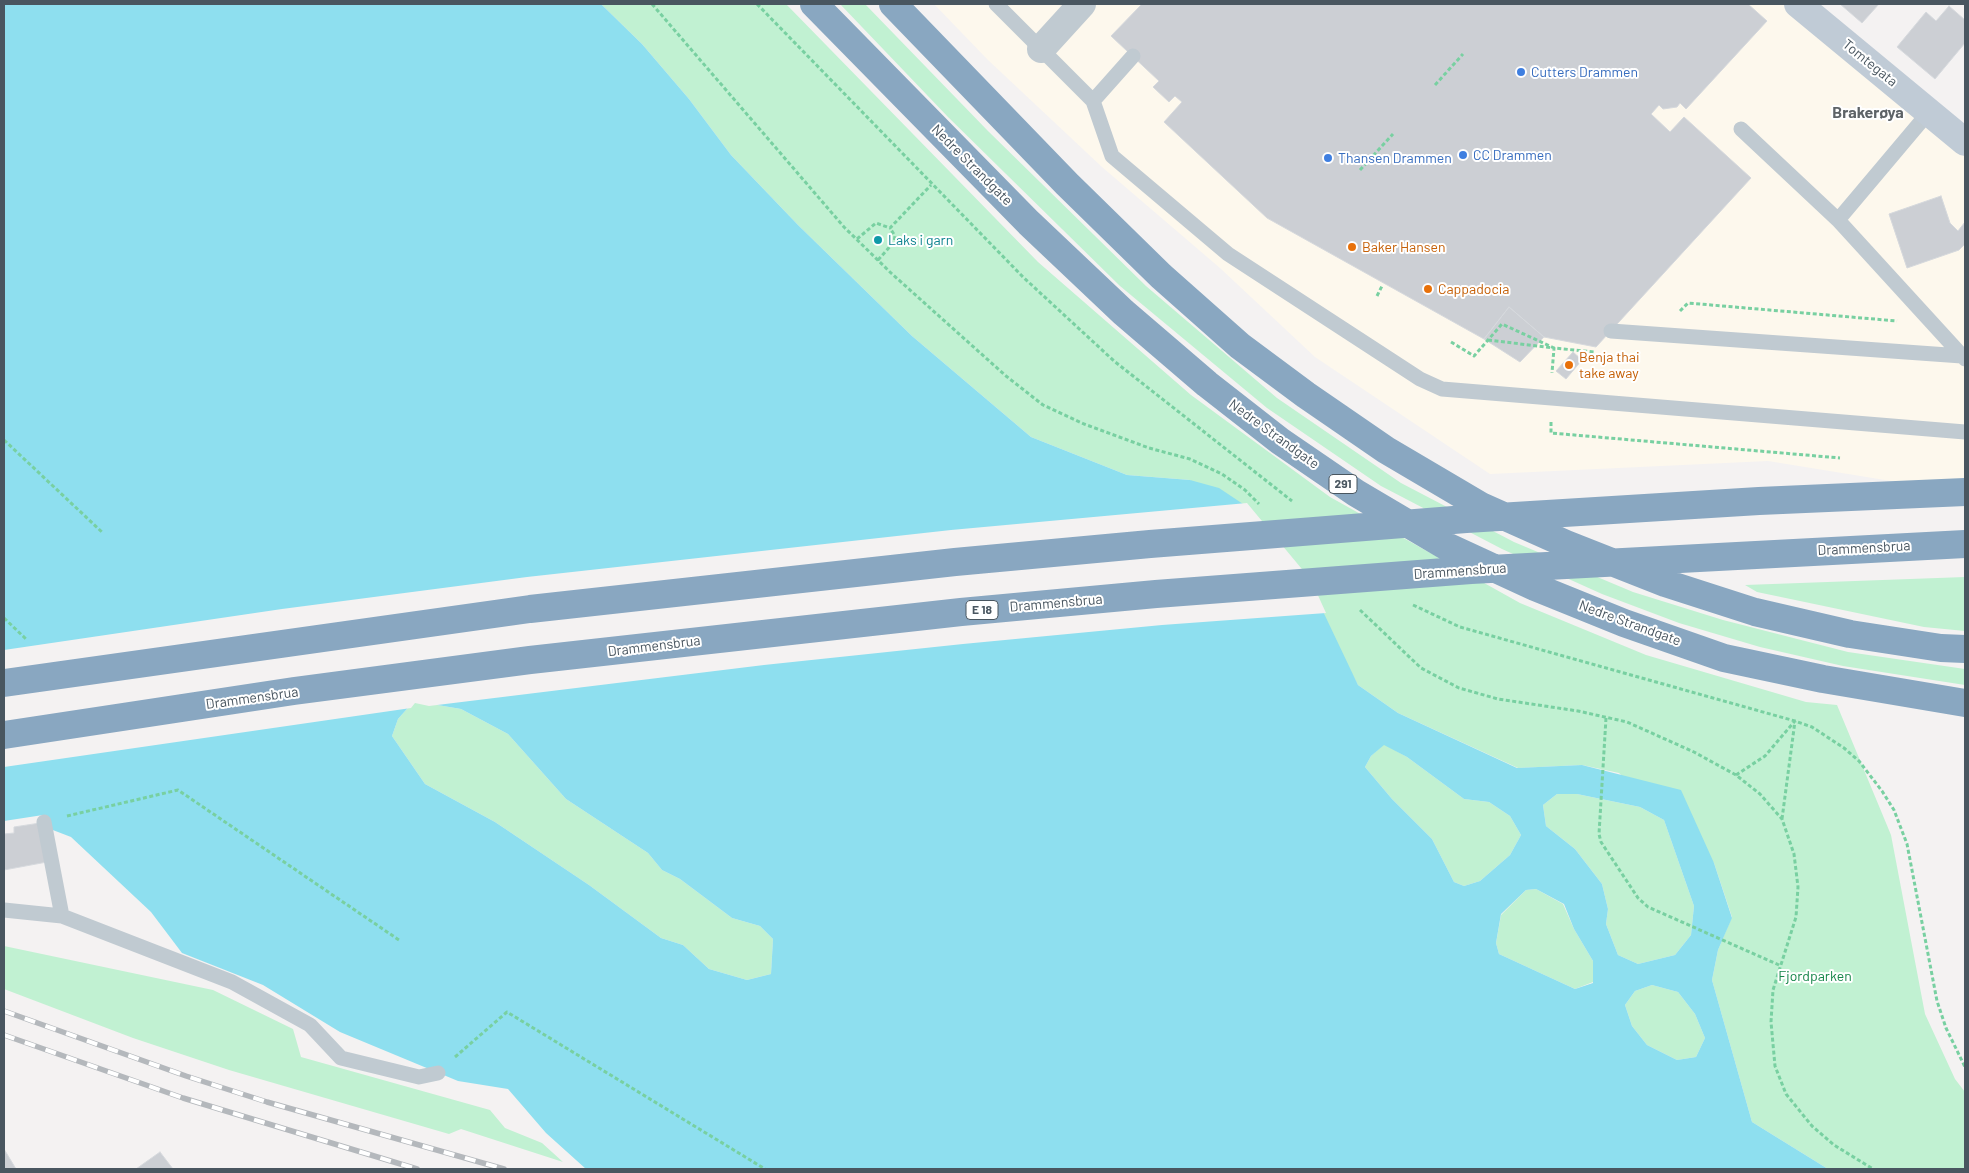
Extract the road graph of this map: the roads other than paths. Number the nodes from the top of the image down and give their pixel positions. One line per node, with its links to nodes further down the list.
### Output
1 (814, 4): 20 (highway, Nedre Strandgate / 291)
2 (893, 4): 18 (highway)
3 (996, 4): 6 (lane)
4 (1082, 4): 6 (street)
5 (1798, 4): 9 (street, Tomtegata)
6 (1041, 49): 8 (lane)
7 (1133, 56): 8 (lane)
8 (1093, 101): 15 (lane)
9 (1930, 112): 11 (street, Tomtegata); 12 (lane)
10 (1741, 129): 12 (lane)
11 (1965, 142)
12 (1838, 220): 14 (lane)
13 (1611, 331): 14 (lane)
14 (1964, 357)
15 (1965, 432)
16 (1965, 492): 19 (highway)
17 (1965, 544): 21 (highway, Drammensbrua / E 18)
18 (1965, 649)
19 (4, 683)
20 (1965, 703)
21 (4, 735)
22 (44, 822): 24 (lane)
23 (4, 910): 24 (lane)
24 (62, 916): 25 (lane)
25 (438, 1073)

